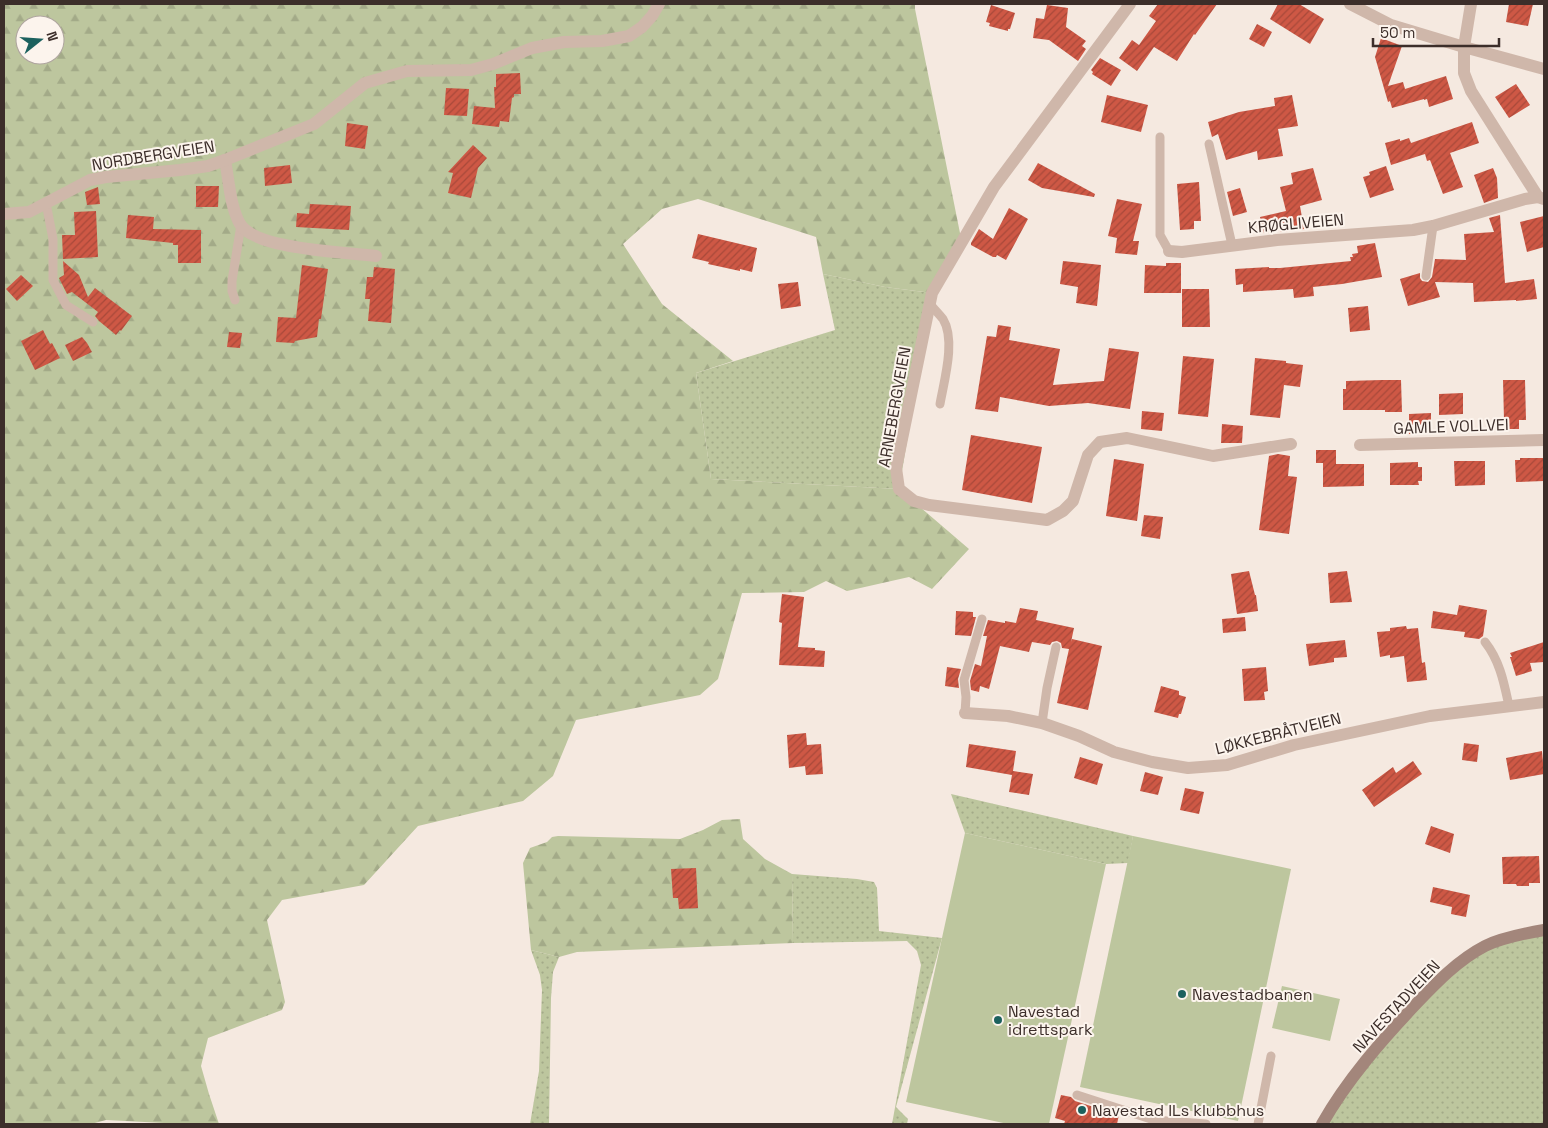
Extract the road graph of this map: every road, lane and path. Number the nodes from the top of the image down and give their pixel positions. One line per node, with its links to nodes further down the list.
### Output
1 (659, 4): 9 (street, NORDBERGVEIEN)
2 (1130, 4): 20 (street, ARNEBERGVEIEN)
3 (1350, 4): 5 (street)
4 (1471, 4): 5 (street, KRØGLIVEIEN)
5 (1464, 47): 6 (street); 10 (street, KRØGLIVEIEN)
6 (1544, 69)
7 (1160, 137): 16 (lane, KRØGLIVEIEN)
8 (1209, 144): 15 (lane)
9 (225, 160): 11 (street, NORDBERGVEIEN); 13 (street, NORDBERGVEIEN)
10 (1541, 198): 14 (street, KRØGLIVEIEN)
11 (46, 203): 12 (street, NORDBERGVEIEN); 21 (lane)
12 (4, 214)
13 (241, 225): 17 (street); 19 (lane)
14 (1433, 226): 15 (street, KRØGLIVEIEN); 18 (lane)
15 (1232, 245): 16 (street, KRØGLIVEIEN)
16 (1169, 251)
17 (376, 256)
18 (1426, 276)
19 (235, 300)
20 (930, 304): 22 (lane); 24 (street, ARNEBERGVEIEN)
21 (93, 322)
22 (940, 404)
23 (1544, 440): 25 (street, GAMLE VOLLVEI)
24 (1291, 444)
25 (1360, 445)
26 (982, 619): 31 (lane)
27 (1485, 642): 30 (lane)
28 (1056, 647): 32 (lane)
29 (1544, 702): 30 (street, LØKKEBRÅTVEIEN)
30 (1509, 706): 32 (street, LØKKEBRÅTVEIEN)
31 (964, 713): 32 (street, LØKKEBRÅTVEIEN)
32 (1042, 723)
33 (1544, 930): 39 (street, NAVESTADVEIEN)
34 (1271, 1056): 38 (lane)
35 (1077, 1096): 36 (lane)
36 (1151, 1122): 37 (lane)
37 (1206, 1124)
38 (1258, 1124)
39 (1322, 1124)

